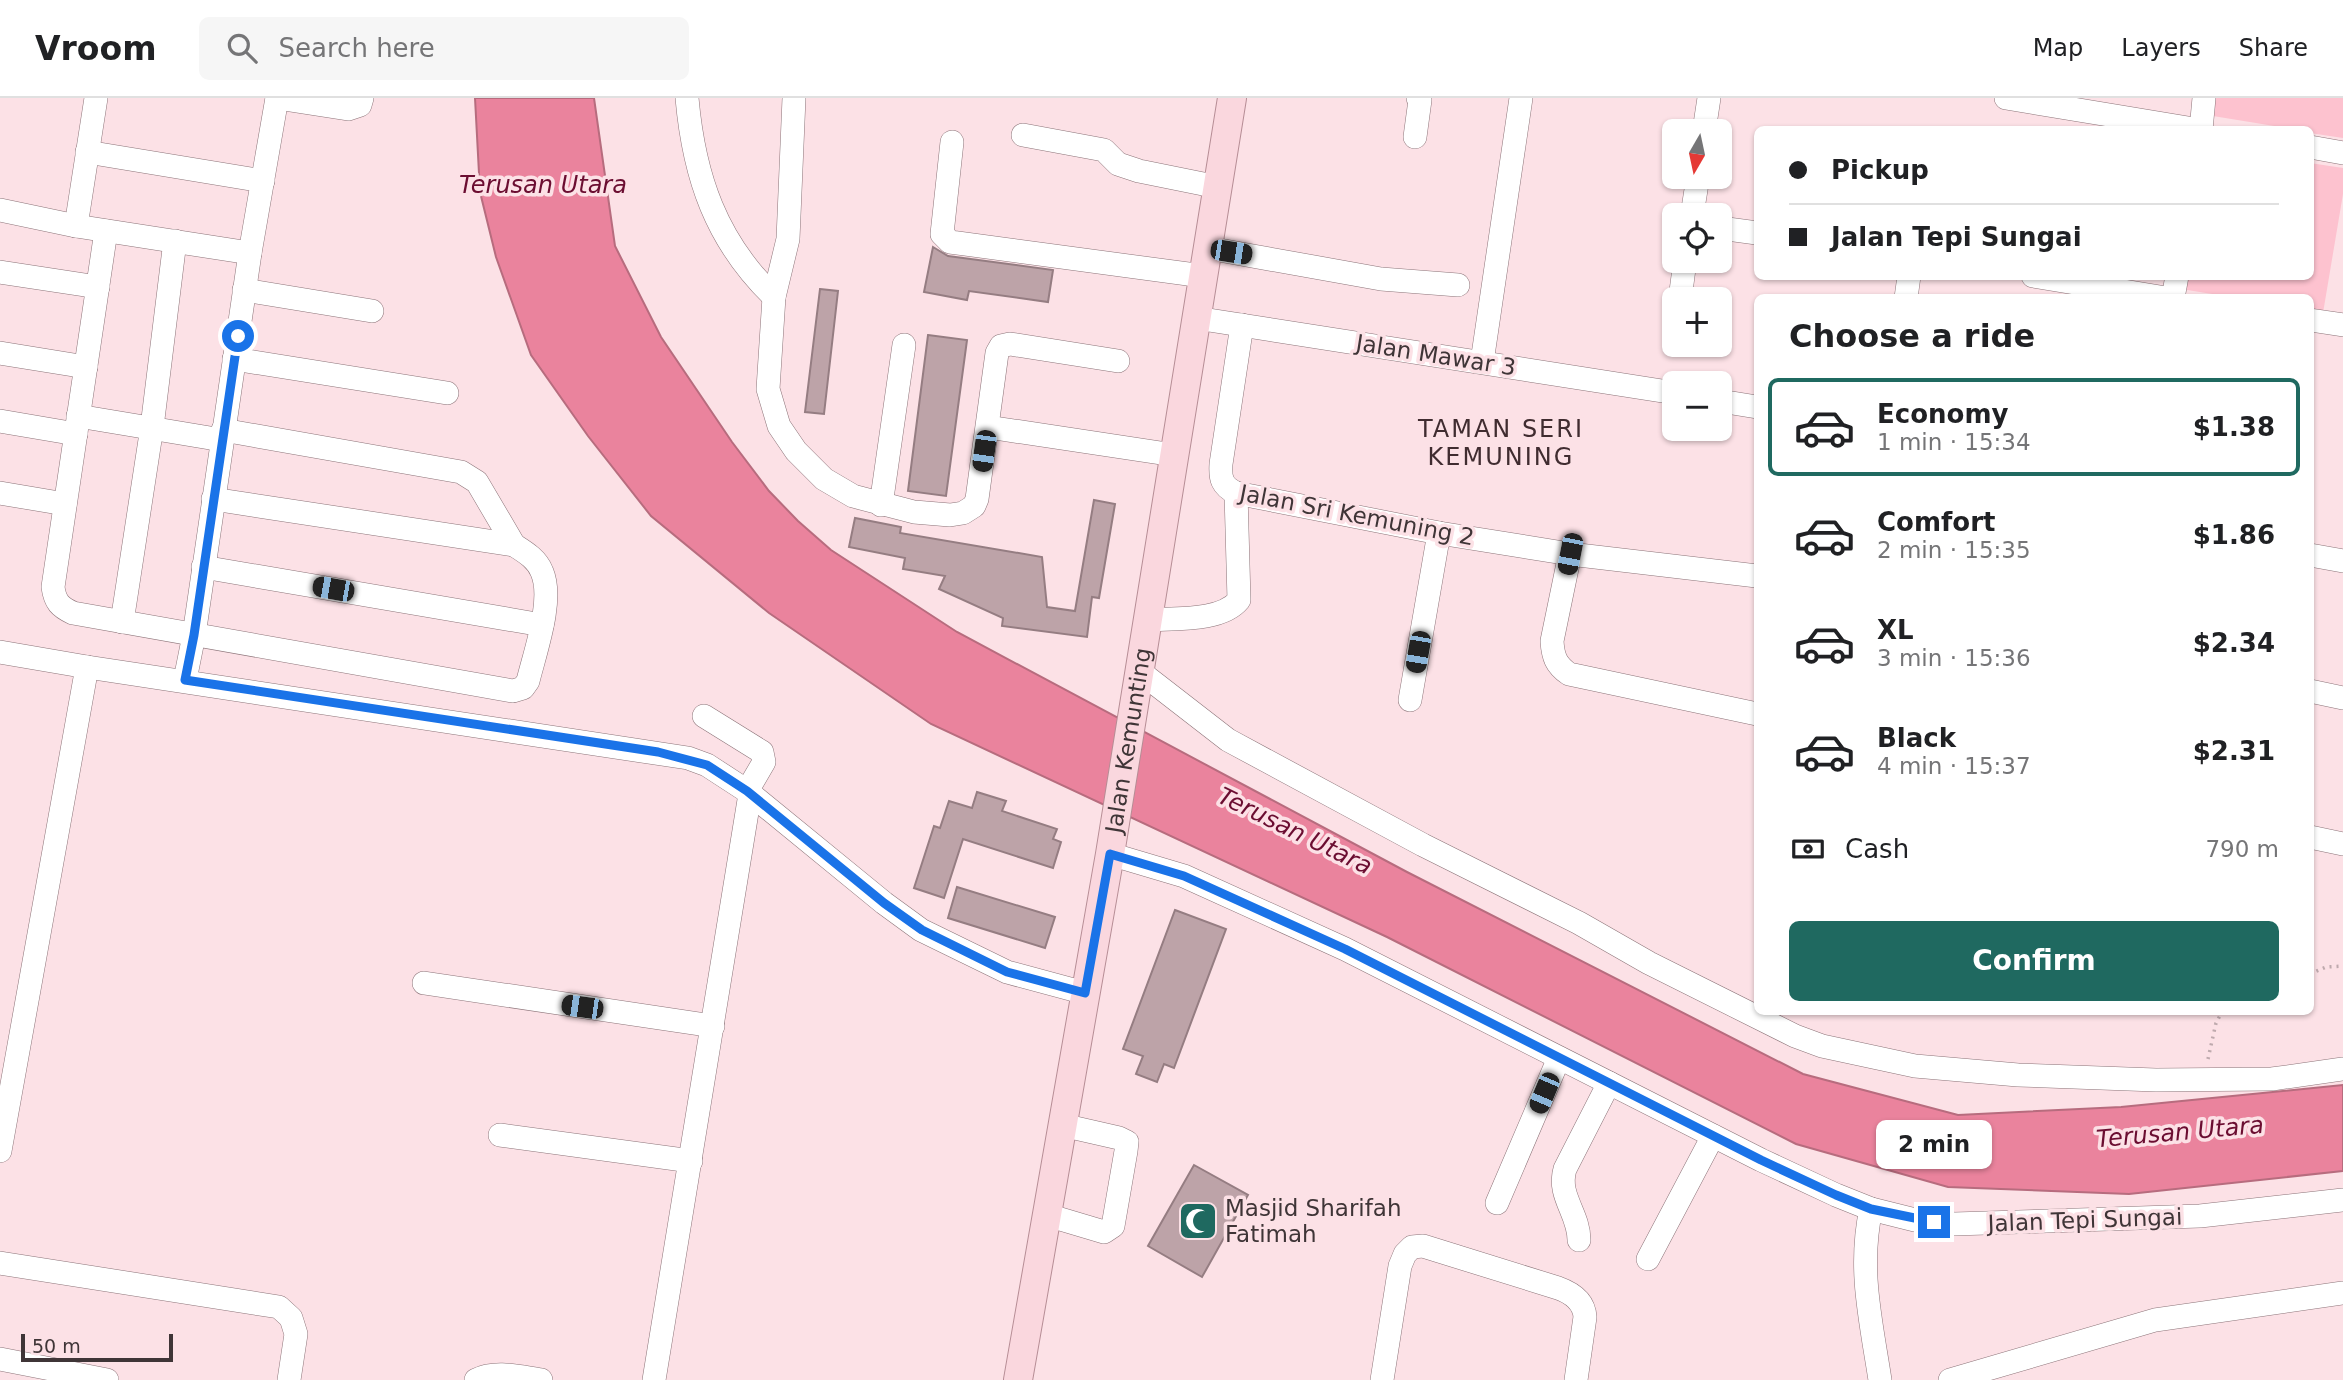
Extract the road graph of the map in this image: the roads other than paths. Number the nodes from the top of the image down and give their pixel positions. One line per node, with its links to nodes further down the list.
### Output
1 (96, 98): 20 (street)
2 (277, 98): 3 (street); 22 (street)
3 (362, 98)
4 (687, 98): 39 (street)
5 (794, 98): 39 (street)
6 (1232, 98): 23 (main road, Jalan Kemunting)
7 (1418, 98): 17 (street)
8 (1521, 98): 49 (street)
9 (1709, 98): 13 (street)
10 (2006, 98): 12 (street)
11 (2204, 98): 15 (street)
12 (2048, 101): 14 (street)
13 (1706, 119)
14 (2179, 126)
15 (2200, 126)
16 (1023, 135): 23 (street)
17 (1415, 136)
18 (951, 142): 31 (street)
19 (2314, 149): 21 (street)
20 (87, 152): 22 (street); 25 (street)
21 (2343, 153)
22 (263, 181): 30 (street)
23 (1218, 187): 31 (main road, Jalan Kemunting)
24 (0, 210): 25 (street)
25 (76, 226): 27 (street)
26 (1732, 230): 28 (street)
27 (106, 231): 29 (street); 35 (street)
28 (1754, 233)
29 (175, 241): 30 (street); 57 (street)
30 (250, 253): 36 (street)
31 (1205, 262): 34 (street); 41 (main road, Jalan Kemunting)
32 (0, 272): 35 (street)
33 (2045, 280): 37 (street)
34 (1458, 285)
35 (98, 287): 50 (street)
36 (244, 290): 40 (street); 47 (street)
37 (2078, 291): 38 (street)
38 (2116, 294)
39 (774, 297): 65 (street)
40 (372, 311)
41 (1196, 318): 43 (street, Jalan Mawar 3); 60 (main road, Jalan Kemunting)
42 (2314, 321): 44 (street)
43 (1242, 325): 49 (street, Jalan Mawar 3); 62 (street, Jalan Sri Kemuning 2)
44 (2343, 325)
45 (904, 345): 65 (street)
46 (0, 353): 50 (street)
47 (234, 359): 52 (street); 59 (street)
48 (1118, 361): 58 (street)
49 (1482, 362): 51 (street, Jalan Mawar 3)
50 (86, 367): 56 (street)
51 (1662, 391)
52 (447, 393)
53 (1732, 403): 54 (street)
54 (1754, 407)
55 (0, 421): 56 (street)
56 (77, 425): 57 (street); 64 (street)
57 (152, 427): 59 (street); 74 (street)
58 (988, 427): 60 (street); 65 (street)
59 (223, 435): 63 (street); 67 (street)
60 (1174, 455): 73 (main road, Jalan Kemunting)
61 (0, 493): 64 (street)
62 (1236, 493): 66 (street, Jalan Sri Kemuning 2); 73 (street)
63 (213, 499): 67 (street); 71 (street)
64 (65, 504): 74 (street)
65 (881, 505)
66 (1439, 533): 68 (street, Jalan Sri Kemuning 2); 83 (street)
67 (514, 545): 75 (street)
68 (1570, 554): 72 (street, Jalan Sri Kemuning 2); 84 (street)
69 (2314, 556): 70 (street)
70 (2343, 561)
71 (203, 567): 75 (street); 76 (street)
72 (1754, 576)
73 (1147, 620): 79 (main road, Jalan Kemunting)
74 (122, 622): 76 (street)
75 (542, 625): 76 (street)
76 (194, 635): 80 (street)
77 (0, 652): 78 (street)
78 (86, 667): 80 (street); 95 (street)
79 (1139, 671): 88 (main road, Jalan Kemunting); 94 (street)
80 (185, 680): 86 (street)
81 (2314, 692): 82 (street)
82 (2343, 698)
83 (1410, 700)
84 (1754, 713)
85 (704, 716): 86 (street)
86 (749, 793): 91 (street); 92 (street)
87 (2314, 838): 89 (street)
88 (1111, 844): 91 (main road, Jalan Kemunting); 93 (street, Jalan Tepi Sungai)
89 (2343, 844)
90 (424, 983): 92 (street)
91 (1085, 993): 97 (main road, Jalan Kemunting)
92 (713, 1026): 101 (street)
93 (1559, 1058): 96 (street, Jalan Tepi Sungai); 103 (street)
94 (2343, 1069)
95 (6, 1079): 100 (street)
96 (1609, 1083): 99 (street, Jalan Tepi Sungai); 106 (street)
97 (1062, 1125): 105 (main road, Jalan Kemunting); 105 (street)
98 (500, 1135): 101 (street)
99 (1713, 1136): 104 (street, Jalan Tepi Sungai); 107 (street)
100 (0, 1151)
101 (691, 1161): 115 (street)
102 (2343, 1200): 104 (street, Jalan Tepi Sungai)
103 (1497, 1203)
104 (1871, 1209): 119 (street)
105 (1047, 1215): 116 (main road, Jalan Kemunting)
106 (1578, 1240)
107 (1648, 1259)
108 (0, 1263): 112 (street)
109 (2343, 1293): 120 (street)
110 (0, 1359): 111 (street)
111 (107, 1380)
112 (289, 1380)
113 (476, 1380): 114 (street)
114 (541, 1380)
115 (654, 1380)
116 (1018, 1380)
117 (1382, 1380): 118 (street)
118 (1576, 1380)
119 (1880, 1380)
120 (1950, 1380)

